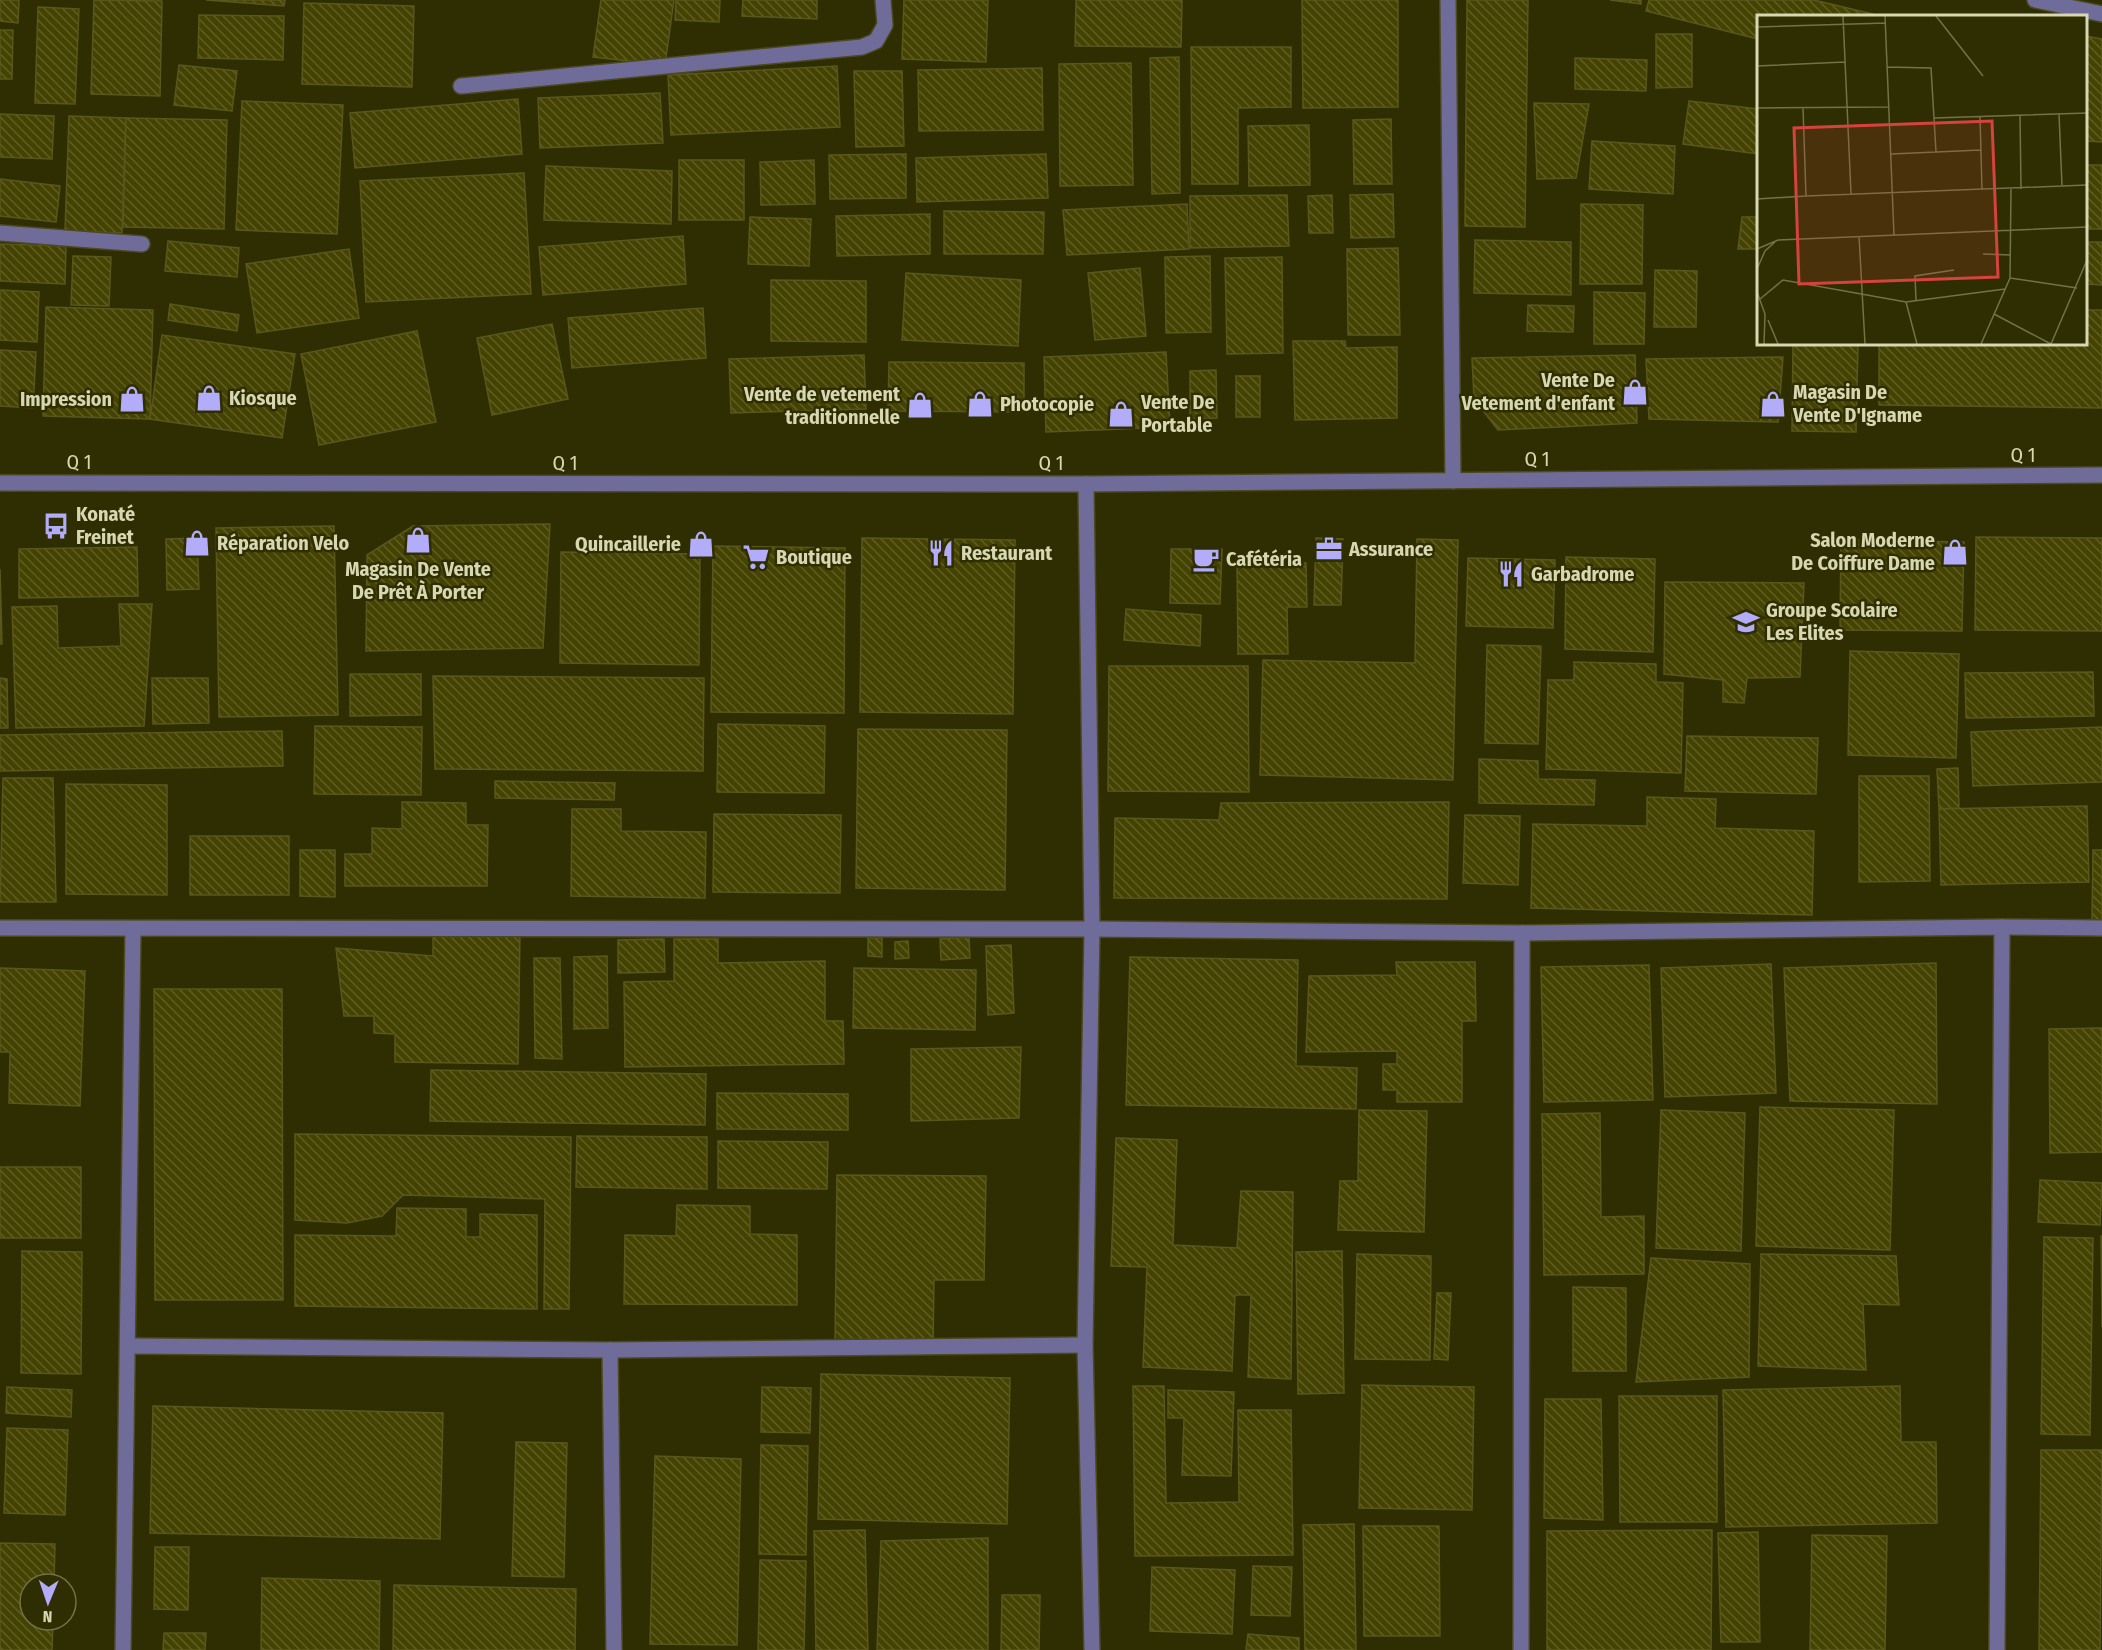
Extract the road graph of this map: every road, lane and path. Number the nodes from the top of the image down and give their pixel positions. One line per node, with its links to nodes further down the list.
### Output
1 (884, 0): 5 (street)
2 (1448, 0): 9 (street)
3 (2035, 0): 4 (street)
4 (2102, 14)
5 (460, 86)
6 (0, 233): 7 (street)
7 (142, 244)
8 (2102, 475): 9 (street, Q 1)
9 (1453, 481): 11 (street, Q 1)
10 (0, 483): 11 (street, Q 1)
11 (1086, 484): 15 (street)
12 (2002, 927): 14 (street); 17 (street); 25 (street)
13 (0, 928): 16 (street)
14 (2102, 928)
15 (1092, 929): 16 (street); 17 (street); 18 (street)
16 (132, 930): 19 (street)
17 (1522, 933): 24 (street)
18 (1085, 1345): 20 (street); 23 (street)
19 (129, 1346): 20 (street); 21 (street)
20 (610, 1350): 22 (street)
21 (123, 1650)
22 (614, 1650)
23 (1092, 1650)
24 (1521, 1650)
25 (1997, 1650)

